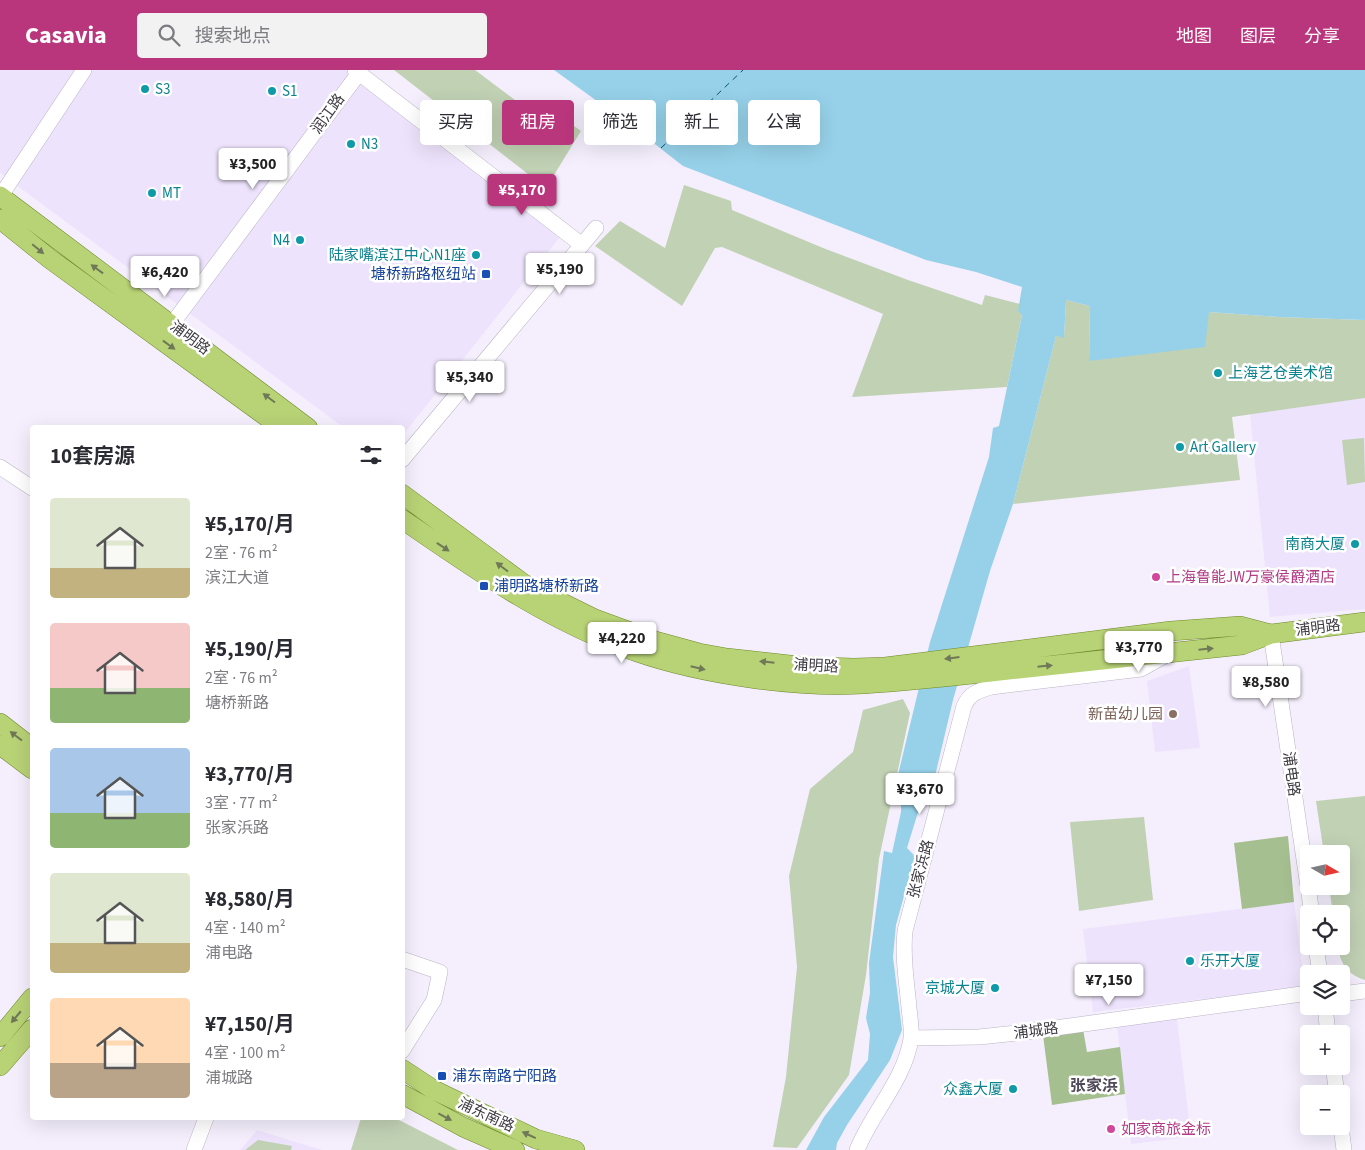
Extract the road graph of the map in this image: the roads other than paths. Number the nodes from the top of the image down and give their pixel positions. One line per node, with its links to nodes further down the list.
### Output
1 (357, 71): 6 (street); 7 (street, 润江路)
2 (77, 72): 3 (street)
3 (0, 196): 7 (main road, 浦明路, one-way to 3)
4 (0, 219): 8 (main road, 浦明路, one-way to 8)
5 (596, 228): 6 (street)
6 (582, 244): 10 (street)
7 (172, 324): 9 (main road, 浦明路, one-way to 7)
8 (278, 425)
9 (304, 425)
10 (405, 456)
11 (0, 467): 12 (street)
12 (30, 487)
13 (405, 496): 18 (main road, 浦明路, one-way to 13)
14 (405, 521): 18 (main road, 浦明路, one-way to 18)
15 (1365, 622): 16 (main road, 浦明路)
16 (1271, 634): 17 (main road, 浦明路, one-way to 16); 18 (main road, 浦明路, one-way to 18); 23 (street, 浦电路)
17 (1169, 653): 18 (main road, 浦明路, one-way to 17); 31 (street, 张家浜路)
18 (883, 675)
19 (0, 723): 21 (main road, one-way to 19)
20 (1, 746): 22 (main road)
21 (30, 746)
22 (30, 768)
23 (1311, 905)
24 (405, 960): 32 (street)
25 (1365, 991): 26 (street)
26 (1350, 993)
27 (1300, 994): 31 (street, 浦城路)
28 (30, 1000): 30 (main road, one-way to 30)
29 (30, 1031): 33 (main road)
30 (0, 1037)
31 (911, 1038): 41 (street, 张家浜路)
32 (405, 1046)
33 (0, 1066)
34 (405, 1071): 40 (main road, 浦东南路, one-way to 34)
35 (405, 1096): 39 (main road, 浦东南路, one-way to 39)
36 (205, 1120): 38 (street)
37 (1342, 1135): 42 (street)
38 (194, 1150)
39 (515, 1150)
40 (575, 1150)
41 (857, 1150)
42 (1344, 1150)

